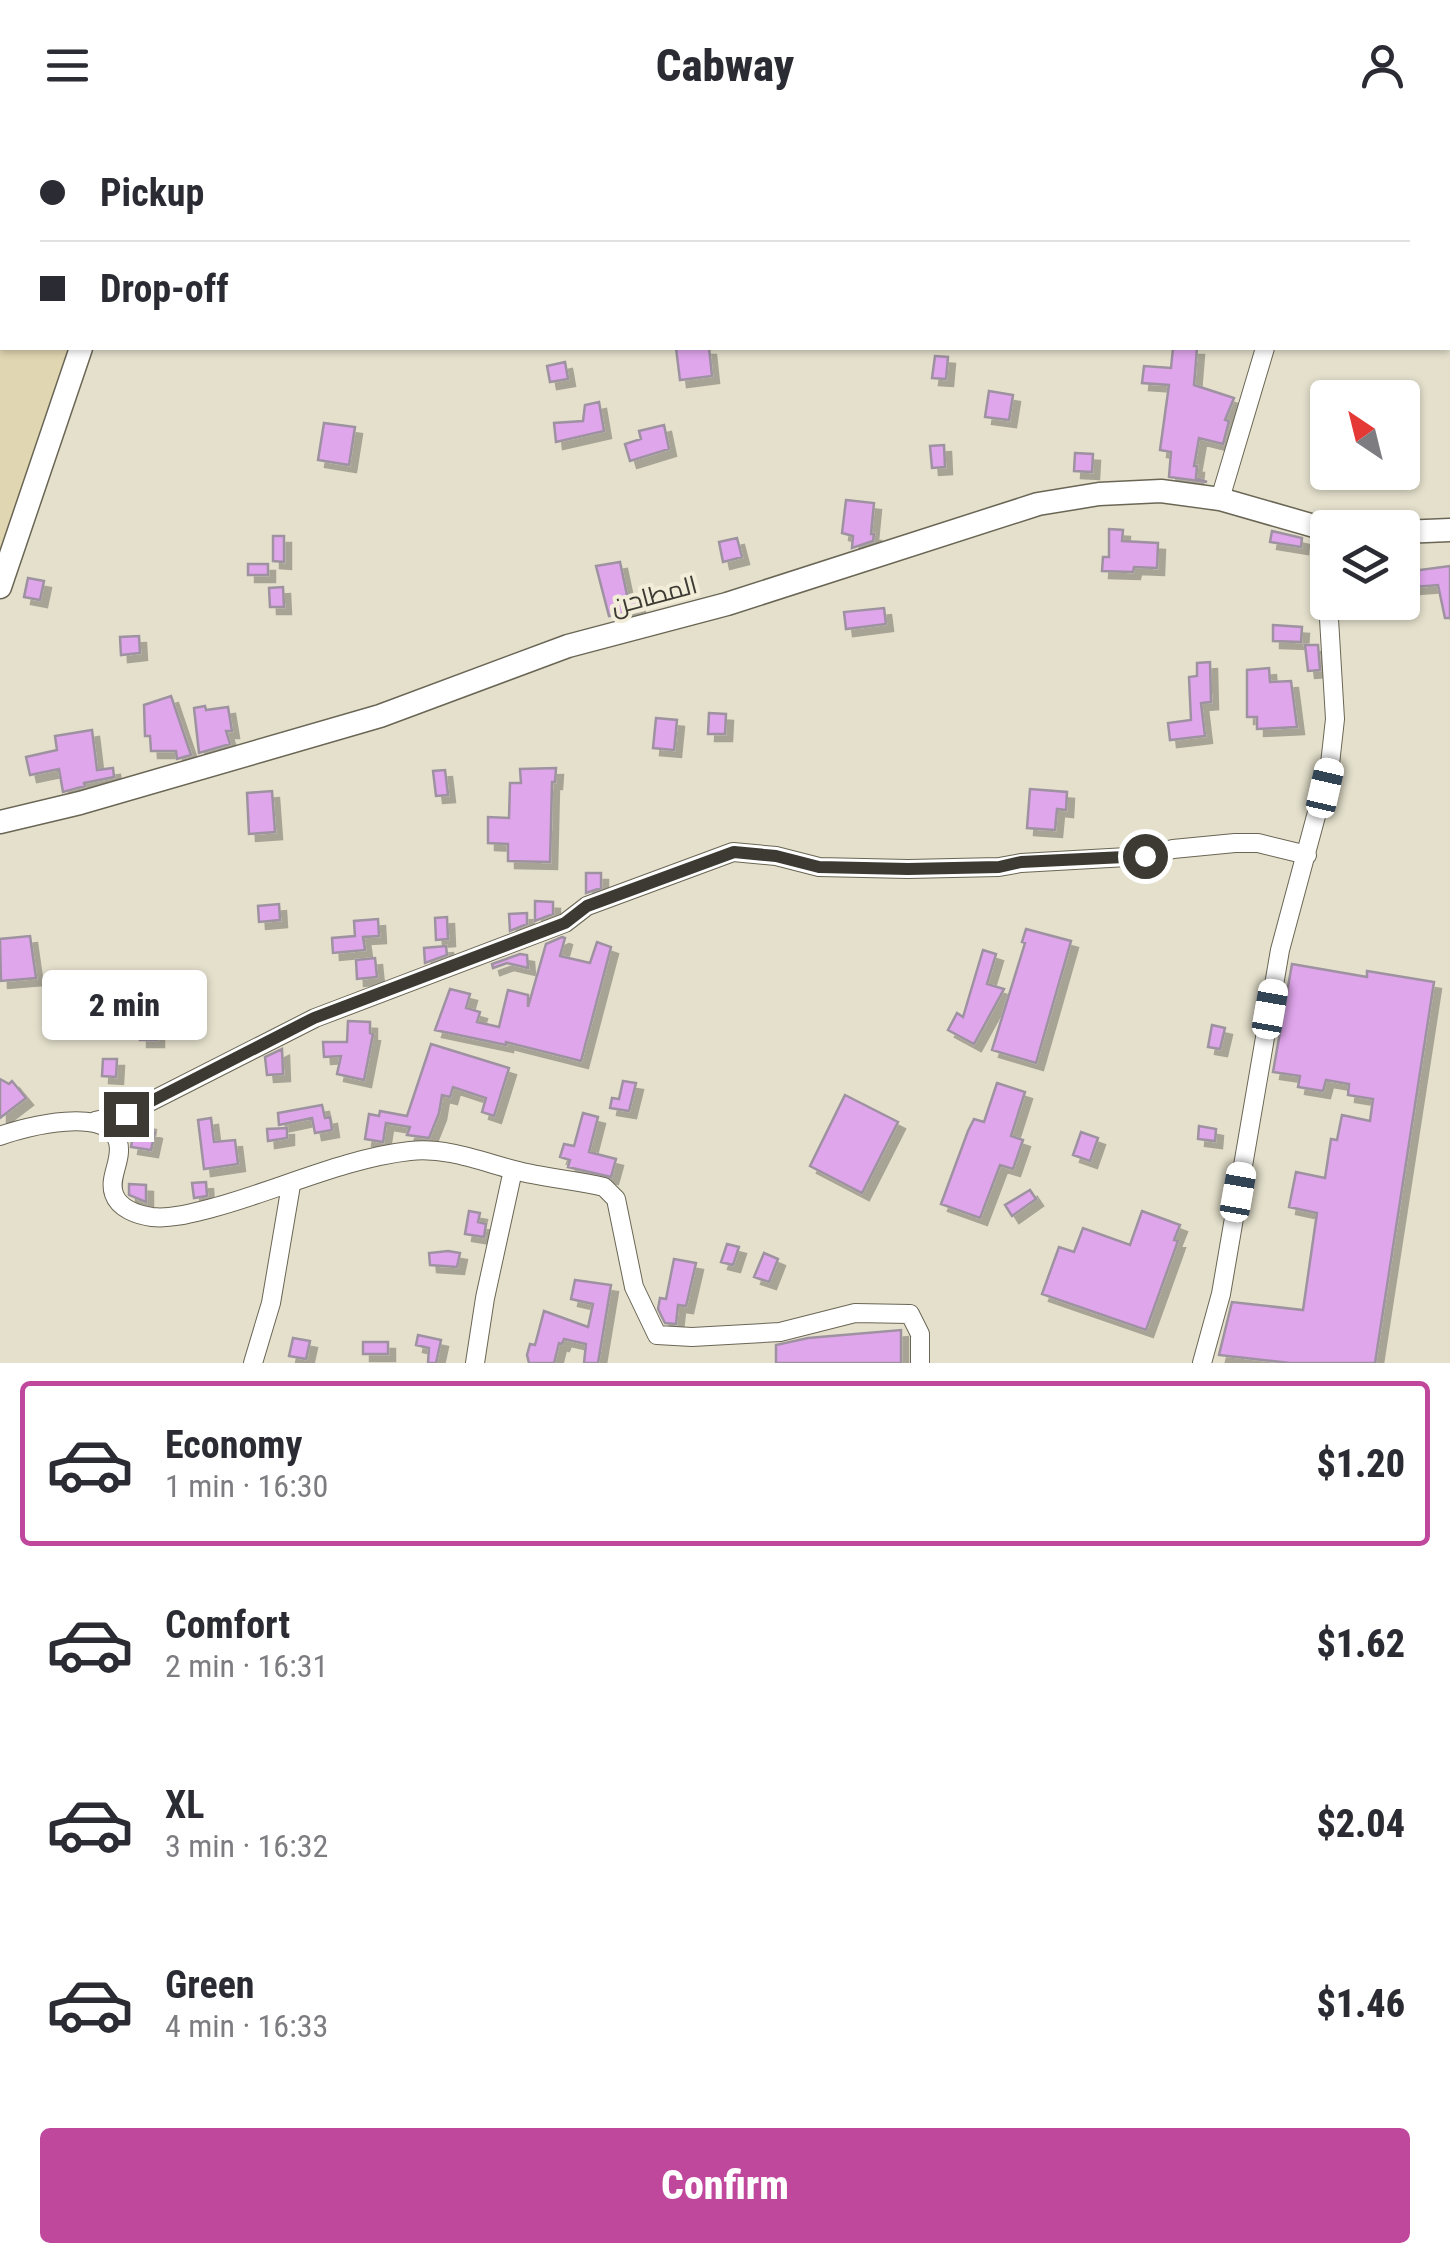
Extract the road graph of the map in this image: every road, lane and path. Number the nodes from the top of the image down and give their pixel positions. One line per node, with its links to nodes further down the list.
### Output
1 (80, 350): 7 (main road)
2 (1264, 350): 3 (street)
3 (1220, 499): 4 (main road, المطاحن); 9 (main road, المطاحن)
4 (1310, 526)
5 (1450, 530): 6 (main road)
6 (1420, 531)
7 (0, 587)
8 (1329, 620): 10 (street)
9 (0, 822)
10 (1307, 855): 11 (street); 18 (street)
11 (95, 1120): 12 (street); 14 (street)
12 (0, 1136)
13 (513, 1170): 14 (street); 16 (street); 17 (street)
14 (291, 1186): 15 (street)
15 (254, 1363)
16 (476, 1363)
17 (920, 1363)
18 (1202, 1363)

